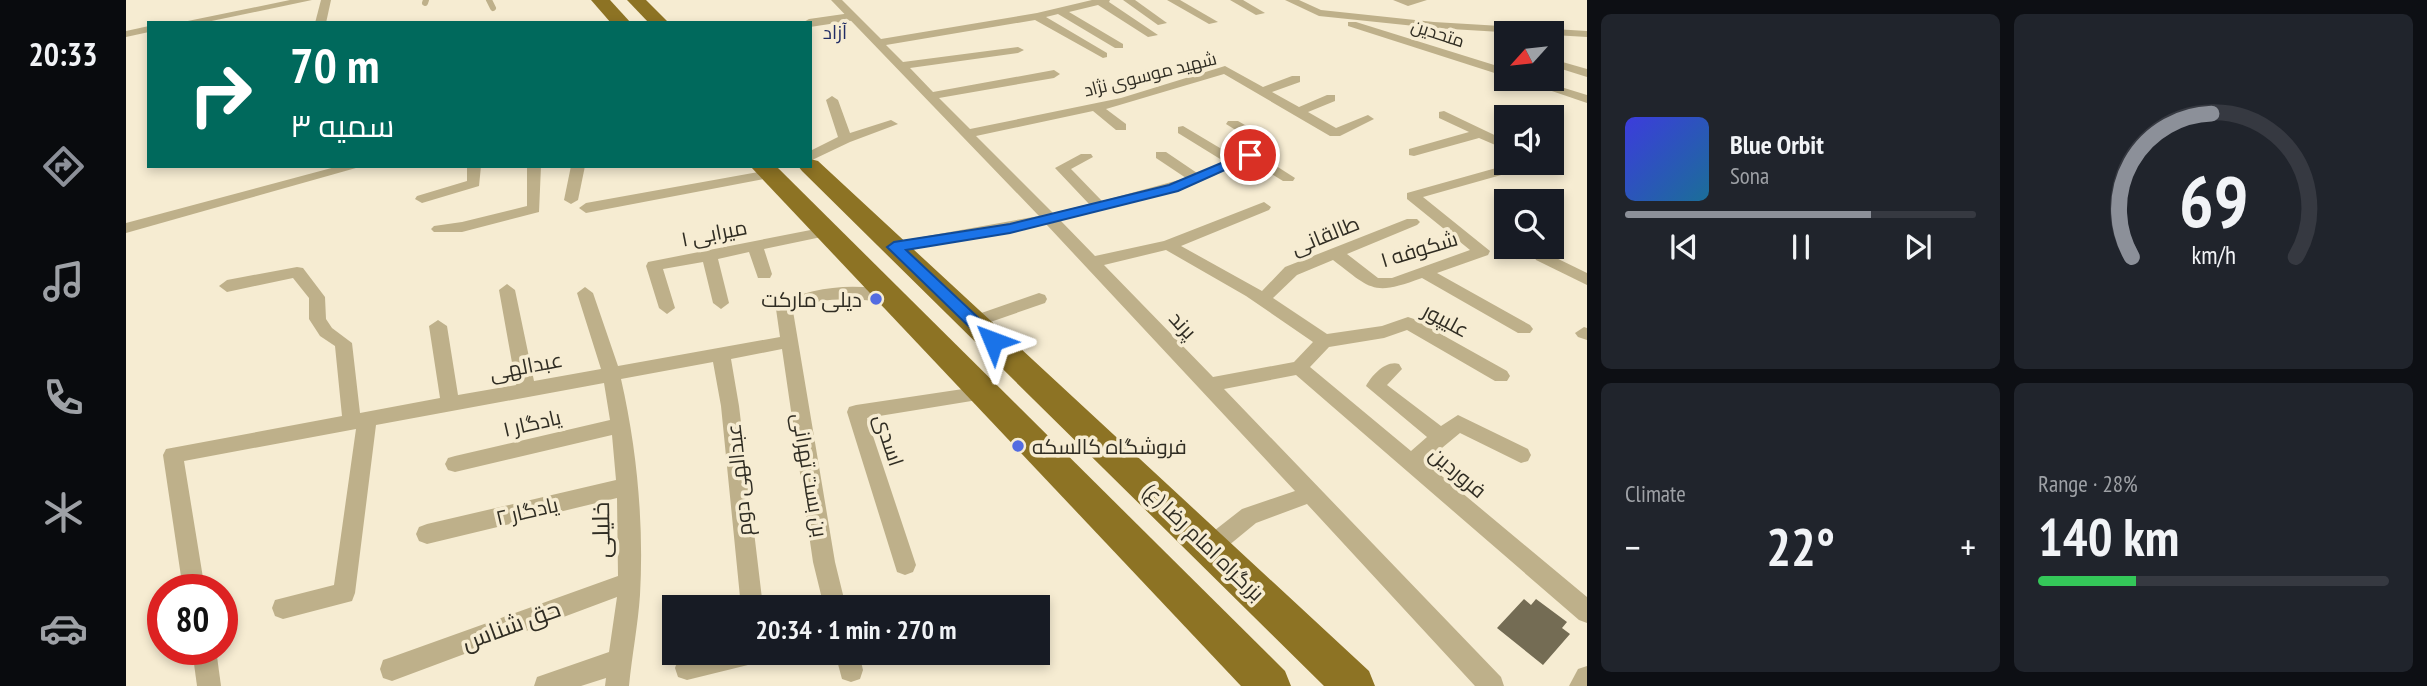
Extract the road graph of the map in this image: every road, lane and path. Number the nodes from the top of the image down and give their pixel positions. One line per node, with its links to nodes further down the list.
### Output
1 (307, 0): 20 (street)
2 (326, 0): 21 (street)
3 (489, 0): 14 (lane)
4 (600, 0): 22 (highway)
5 (636, 0): 23 (highway)
6 (836, 0): 19 (street, پرند)
7 (1128, 0): 26 (street)
8 (1172, 0): 24 (street)
9 (1235, 0): 16 (street)
10 (1290, 0): 17 (street)
11 (1398, 0): 12 (street)
12 (1422, 0)
13 (1103, 1): 15 (street); 31 (street)
14 (492, 9)
15 (1060, 10): 18 (street); 34 (street)
16 (1260, 13)
17 (1319, 13): 28 (street); 39 (street, متحدین)
18 (1037, 16): 33 (street); 36 (street)
19 (851, 17): 25 (street); 33 (street, پرند)
20 (194, 21)
21 (321, 21)
22 (620, 21)
23 (658, 21)
24 (1213, 22)
25 (812, 23)
26 (1162, 23)
27 (147, 29): 29 (street)
28 (1566, 32): 30 (street); 32 (street)
29 (126, 34)
30 (1587, 34)
31 (1153, 35)
32 (1564, 35)
33 (878, 43): 37 (street, پرند)
34 (1119, 47)
35 (1018, 50): 37 (street)
36 (1103, 55)
37 (901, 66): 45 (street, پرند)
38 (1564, 66): 40 (street)
39 (1494, 70)
40 (1587, 73)
41 (1054, 74): 45 (street)
42 (1296, 79): 43 (street)
43 (1262, 91): 49 (street, شهید موسوی نژاد); 50 (street, شهید موسوی نژاد)
44 (1563, 91): 47 (street)
45 (929, 96): 58 (street, پرند)
46 (1331, 99): 50 (street)
47 (1587, 99)
48 (832, 100): 59 (street)
49 (1096, 107): 55 (street); 58 (street, شهید موسوی نژاد)
50 (1297, 112): 52 (street, شهید موسوی نژاد)
51 (1444, 115): 57 (street)
52 (1368, 119)
53 (891, 124): 59 (street)
54 (1233, 124): 63 (street)
55 (1121, 127)
56 (1183, 130): 66 (street)
57 (1481, 133): 60 (street); 61 (street)
58 (967, 134): 81 (street, پرند)
59 (845, 139): 64 (street)
60 (1494, 140)
61 (1414, 152)
62 (1161, 155): 75 (street)
63 (1250, 155): 66 (street); 74 (street)
64 (812, 156)
65 (1086, 157): 78 (street)
66 (1235, 163): 75 (street)
67 (349, 168): 83 (street)
68 (474, 168): 76 (street)
69 (534, 168): 84 (street)
70 (578, 168): 77 (street)
71 (812, 168): 88 (highway, بزرگراه امام رضا (ع))
72 (766, 170): 80 (street); 85 (highway)
73 (1494, 173): 93 (street, شکوفه ۱)
74 (1288, 178)
75 (1196, 179): 78 (street)
76 (422, 199)
77 (571, 200)
78 (1098, 205): 81 (street)
79 (1264, 207): 86 (street)
80 (586, 208)
81 (1048, 219): 88 (street); 92 (street, پرند)
82 (1412, 222): 89 (street, طالقانی)
83 (126, 228)
84 (439, 229)
85 (826, 232): 87 (street, میرابی ۱); 97 (highway)
86 (1168, 244): 92 (street); 101 (street)
87 (755, 246): 90 (street, میرابی ۱); 94 (street)
88 (894, 247): 104 (highway, بزرگراه امام رضا (ع))
89 (1336, 254): 93 (street, شکوفه ۱); 101 (street, طالقانی)
90 (709, 255): 102 (street); 103 (street, میرابی ۱)
91 (1548, 259): 95 (street)
92 (1091, 262): 114 (street, پرند)
93 (1423, 272): 106 (street)
94 (764, 274)
95 (1587, 280)
96 (227, 286): 118 (street)
97 (869, 289): 108 (street); 116 (highway)
98 (507, 290): 115 (street)
99 (585, 293): 112 (street, خلیلی)
100 (1039, 299): 104 (street)
101 (1262, 300): 107 (street)
102 (721, 303)
103 (667, 308)
104 (974, 322): 127 (highway, بزرگراه امام رضا (ع))
105 (438, 326): 117 (street)
106 (1524, 329)
107 (1324, 341): 110 (street); 113 (street, علیپور)
108 (788, 342): 109 (street, عبدالهی); 132 (street, بن بست تهرانی)
109 (721, 354): 112 (street, عبدالهی); 131 (street, عبدالهی دوم)
110 (1298, 368): 114 (street); 122 (street, فروردین)
111 (1393, 369): 120 (street)
112 (612, 372): 115 (street, عبدالهی); 119 (street, خلیلی)
113 (1502, 376)
114 (1209, 385): 125 (street, پرند)
115 (526, 390): 117 (street, عبدالهی)
116 (983, 393): 128 (street, اسدی); 144 (highway)
117 (450, 403): 118 (street, عبدالهی)
118 (360, 419): 129 (street, عبدالهی); 133 (street)
119 (619, 426): 123 (street, یادگار ۱); 124 (street, خلیلی)
120 (1441, 437): 121 (street); 122 (street)
121 (1521, 455)
122 (1411, 462): 134 (street, فروردین)
123 (455, 464)
124 (626, 487): 126 (street, یادگار ۲); 130 (street, خلیلی)
125 (1311, 494): 127 (street); 146 (street, پرند)
126 (426, 534)
127 (1209, 548): 145 (highway, بزرگراه امام رضا (ع))
128 (905, 565)
129 (192, 574)
130 (629, 582): 135 (street, خلیلی); 139 (street, حق شناس)
131 (751, 595)
132 (832, 595)
133 (283, 608)
134 (1587, 612)
135 (619, 661): 142 (street); 143 (street, خلیلی)
136 (206, 665): 141 (street)
137 (699, 665): 138 (street)
138 (687, 668)
139 (392, 669)
140 (1587, 678): 147 (street)
141 (209, 686)
142 (546, 686)
143 (617, 686)
144 (1270, 686)
145 (1354, 686)
146 (1492, 686)
147 (1581, 686)

